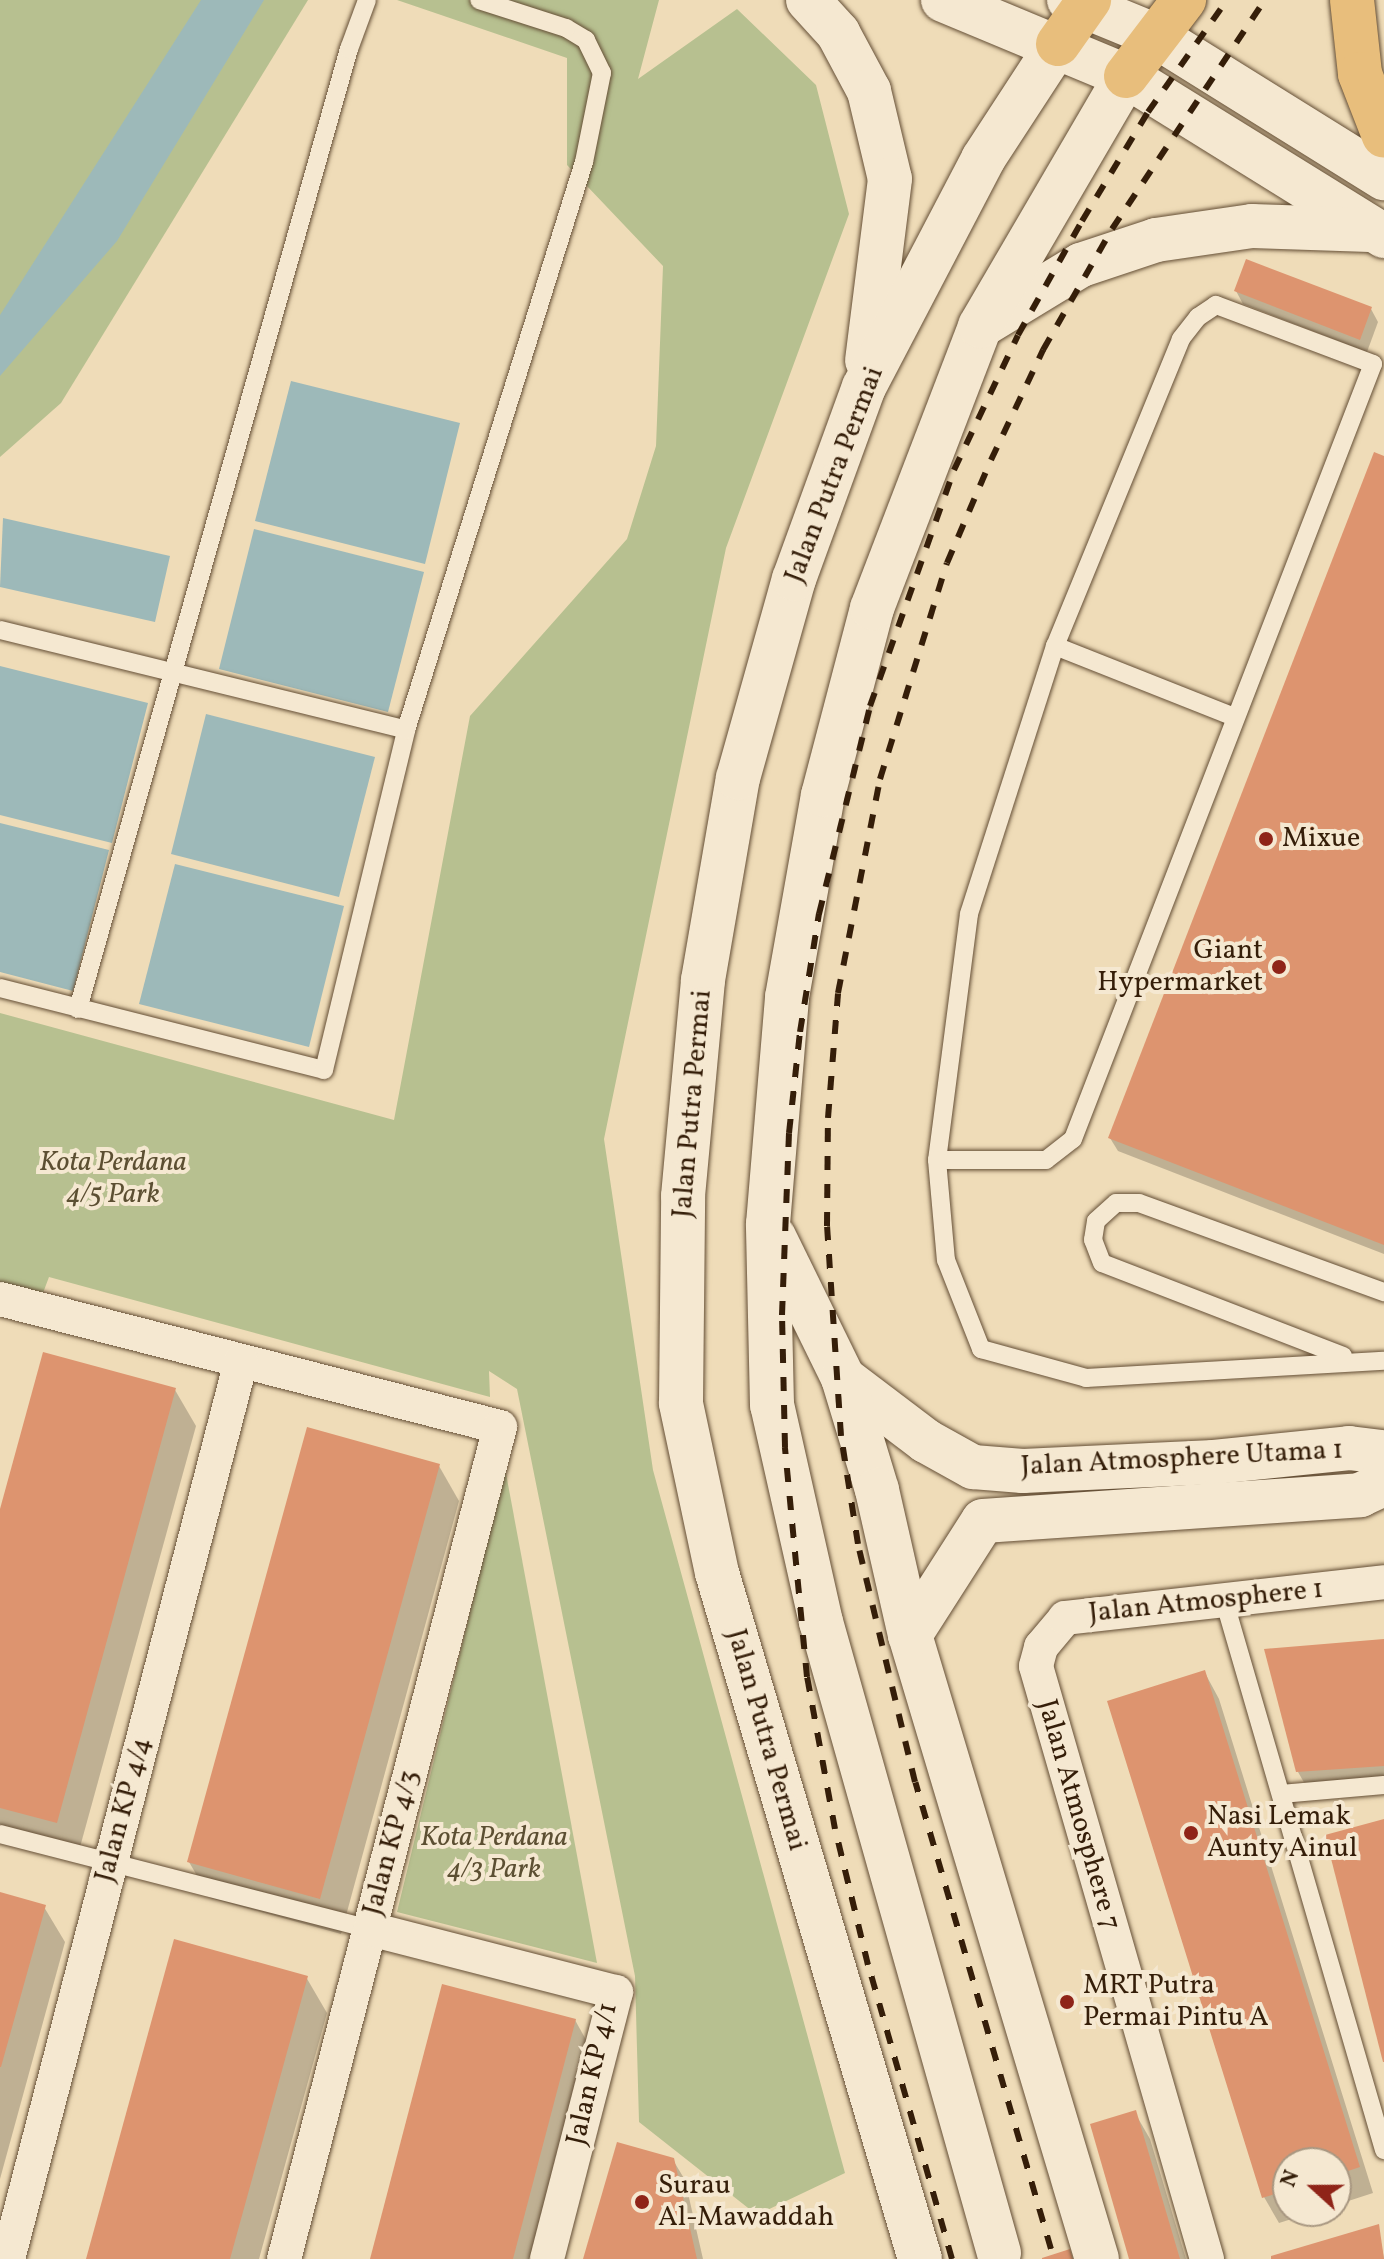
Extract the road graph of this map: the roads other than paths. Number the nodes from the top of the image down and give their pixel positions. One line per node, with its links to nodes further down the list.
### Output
1 (367, 0): 19 (lane)
2 (479, 0): 21 (lane)
3 (808, 0): 16 (main road)
4 (943, 0): 9 (main road)
5 (1184, 0): 8 (main road)
6 (1352, 0): 11 (main road)
7 (1081, 2): 8 (main road); 9 (main road, Jalan Putra Permai)
8 (1154, 35): 10 (main road); 12 (main road)
9 (1058, 44): 10 (main road); 16 (main road, Jalan Putra Permai)
10 (1126, 76): 13 (main road); 14 (main road)
11 (1384, 136)
12 (1384, 178)
13 (1378, 233): 14 (main road)
14 (980, 326): 25 (main road)
15 (1378, 366): 18 (lane); 20 (lane)
16 (864, 387): 48 (main road, Jalan Putra Permai)
17 (0, 630): 19 (lane)
18 (1055, 646): 20 (lane); 24 (lane)
19 (173, 673): 21 (lane); 23 (lane)
20 (1234, 717): 24 (lane)
21 (406, 730): 23 (lane)
22 (0, 988): 23 (lane)
23 (78, 1009)
24 (947, 1159): 28 (lane)
25 (768, 1224): 31 (main road, Jalan Atmosphere Utama 1); 44 (main road)
26 (1384, 1292): 28 (lane)
27 (0, 1299): 29 (street)
28 (1350, 1359): 30 (lane)
29 (241, 1361): 41 (street, Jalan KP 4/4); 42 (street, Jalan KP 4/3)
30 (1384, 1361)
31 (843, 1378): 32 (main road, Jalan Atmosphere Utama 1); 36 (main road)
32 (1384, 1452)
33 (1376, 1498): 36 (main road)
34 (1384, 1582): 35 (street, Jalan Atmosphere 1)
35 (1224, 1600): 37 (street, Jalan Atmosphere 1); 39 (lane)
36 (910, 1635): 49 (main road)
37 (1041, 1647): 50 (street, Jalan Atmosphere 7)
38 (1384, 1785): 39 (lane)
39 (1281, 1794): 43 (lane)
40 (0, 1834): 41 (lane)
41 (111, 1862): 42 (lane); 45 (street, Jalan KP 4/4)
42 (370, 1929): 46 (street, Jalan KP 4/3); 47 (street, Jalan KP 4/1)
43 (1384, 2150)
44 (999, 2253)
45 (8, 2259)
46 (284, 2259)
47 (547, 2259)
48 (920, 2259)
49 (1097, 2259)
50 (1207, 2259)

